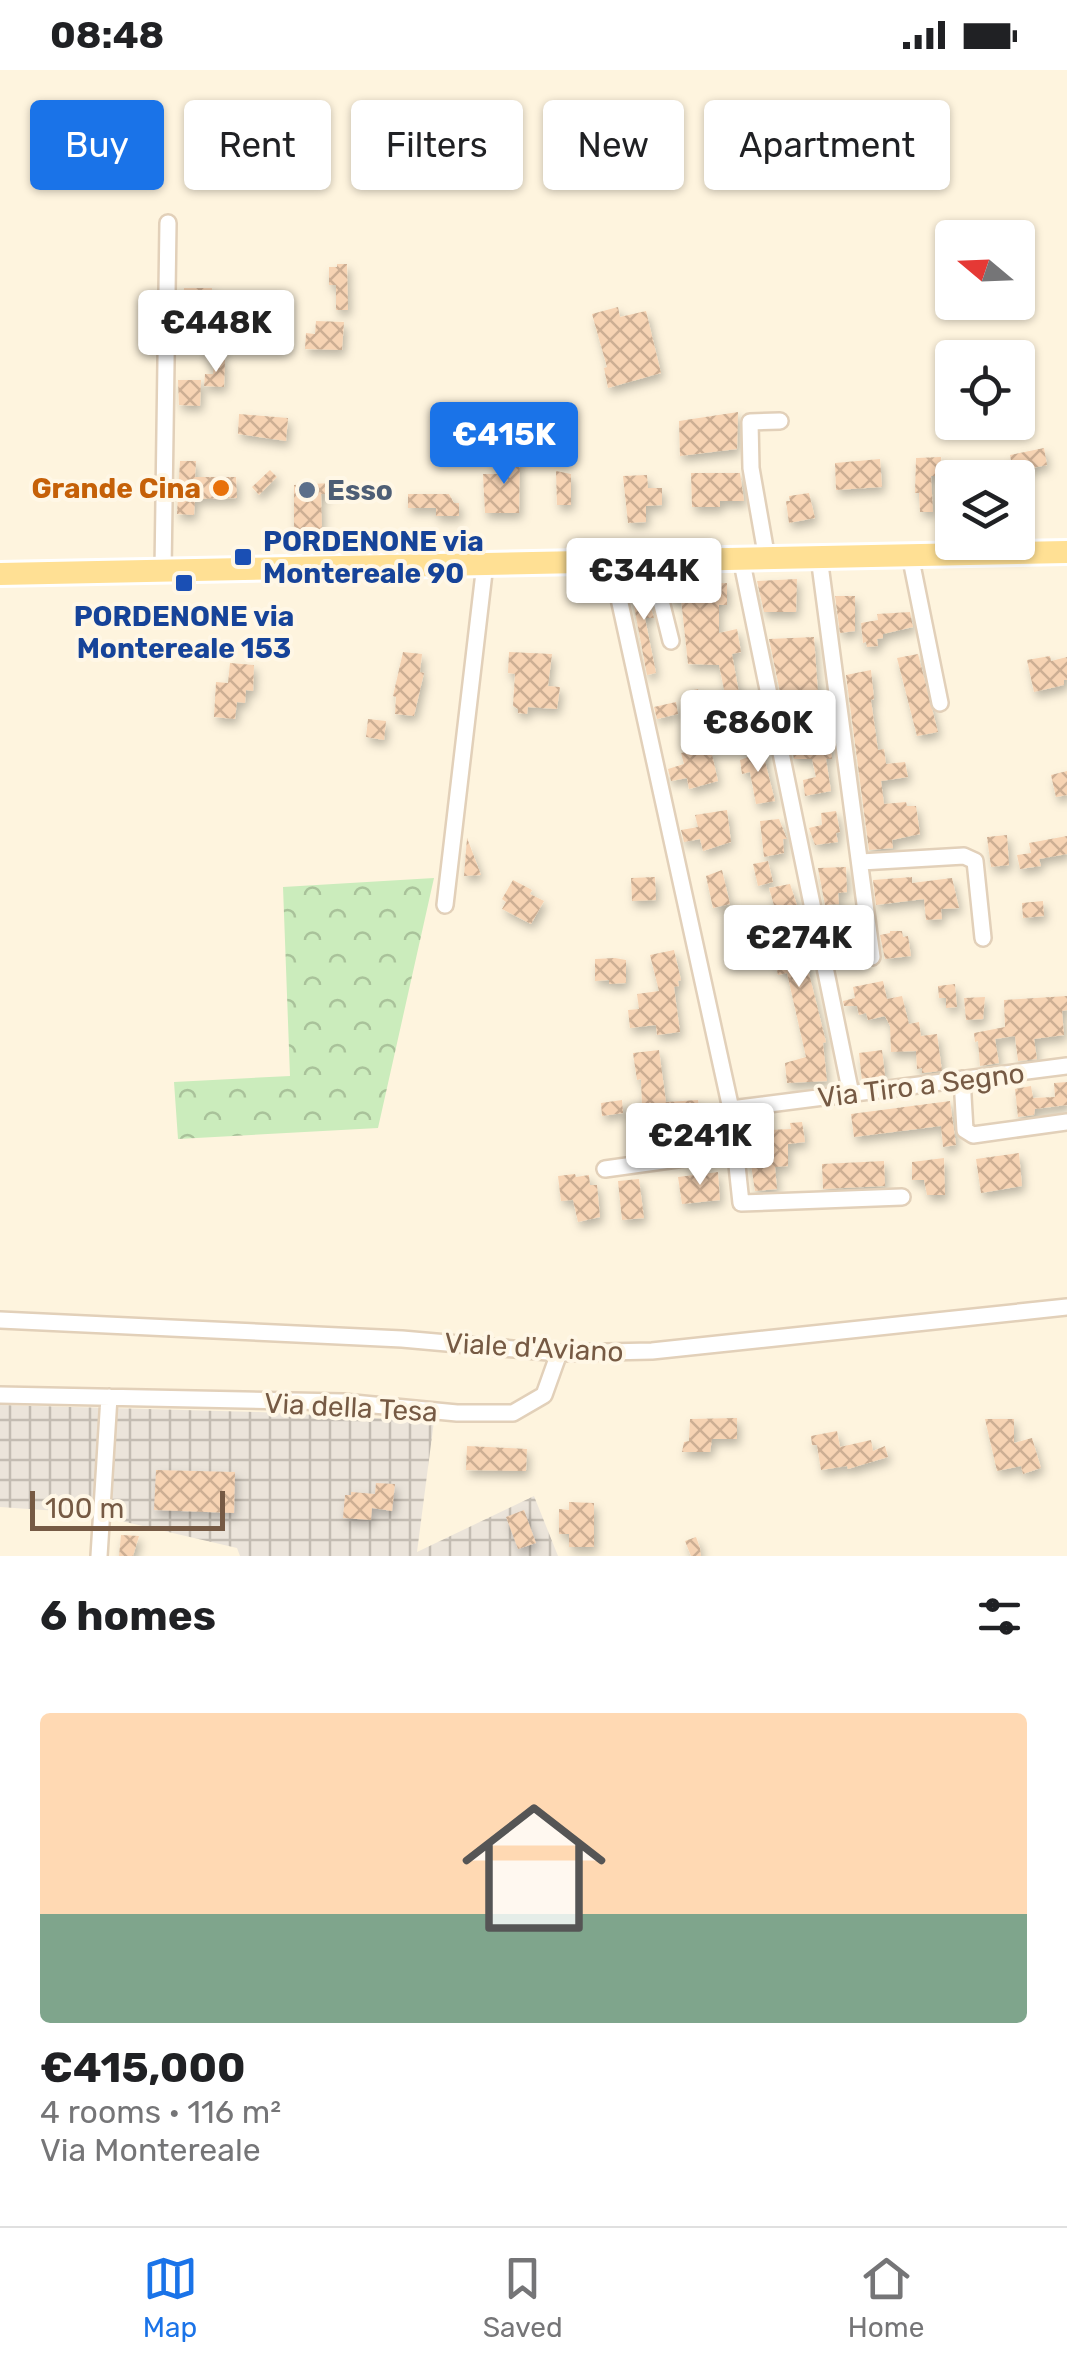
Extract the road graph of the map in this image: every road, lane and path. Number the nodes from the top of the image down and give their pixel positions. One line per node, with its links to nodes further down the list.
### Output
1 (168, 223): 11 (street)
2 (780, 422): 7 (street)
3 (1067, 552): 4 (main road)
4 (910, 556): 5 (main road); 14 (street)
5 (819, 557): 7 (main road); 15 (street)
6 (740, 558): 7 (main road); 8 (main road); 21 (street)
7 (767, 558)
8 (651, 561): 9 (main road); 13 (street)
9 (610, 562): 10 (main road); 22 (street)
10 (485, 564): 11 (main road); 16 (street)
11 (163, 571): 12 (main road)
12 (0, 574)
13 (671, 641)
14 (940, 704)
15 (860, 862): 17 (street); 18 (street)
16 (445, 906)
17 (983, 938)
18 (872, 958)
19 (1067, 1066): 20 (street, Via Tiro a Segno)
20 (962, 1079): 21 (street, Via Tiro a Segno); 23 (street)
21 (851, 1094): 22 (street, Via Tiro a Segno)
22 (731, 1109): 24 (street)
23 (1067, 1122)
24 (736, 1151): 25 (street); 26 (street)
25 (605, 1169)
26 (902, 1197)
27 (1067, 1307): 29 (street, Viale d'Aviano)
28 (0, 1320): 29 (street, Viale d'Aviano)
29 (558, 1353): 31 (street, Via della Tesa)
30 (0, 1395): 31 (street, Via della Tesa)
31 (109, 1397): 32 (street)
32 (98, 1556)

